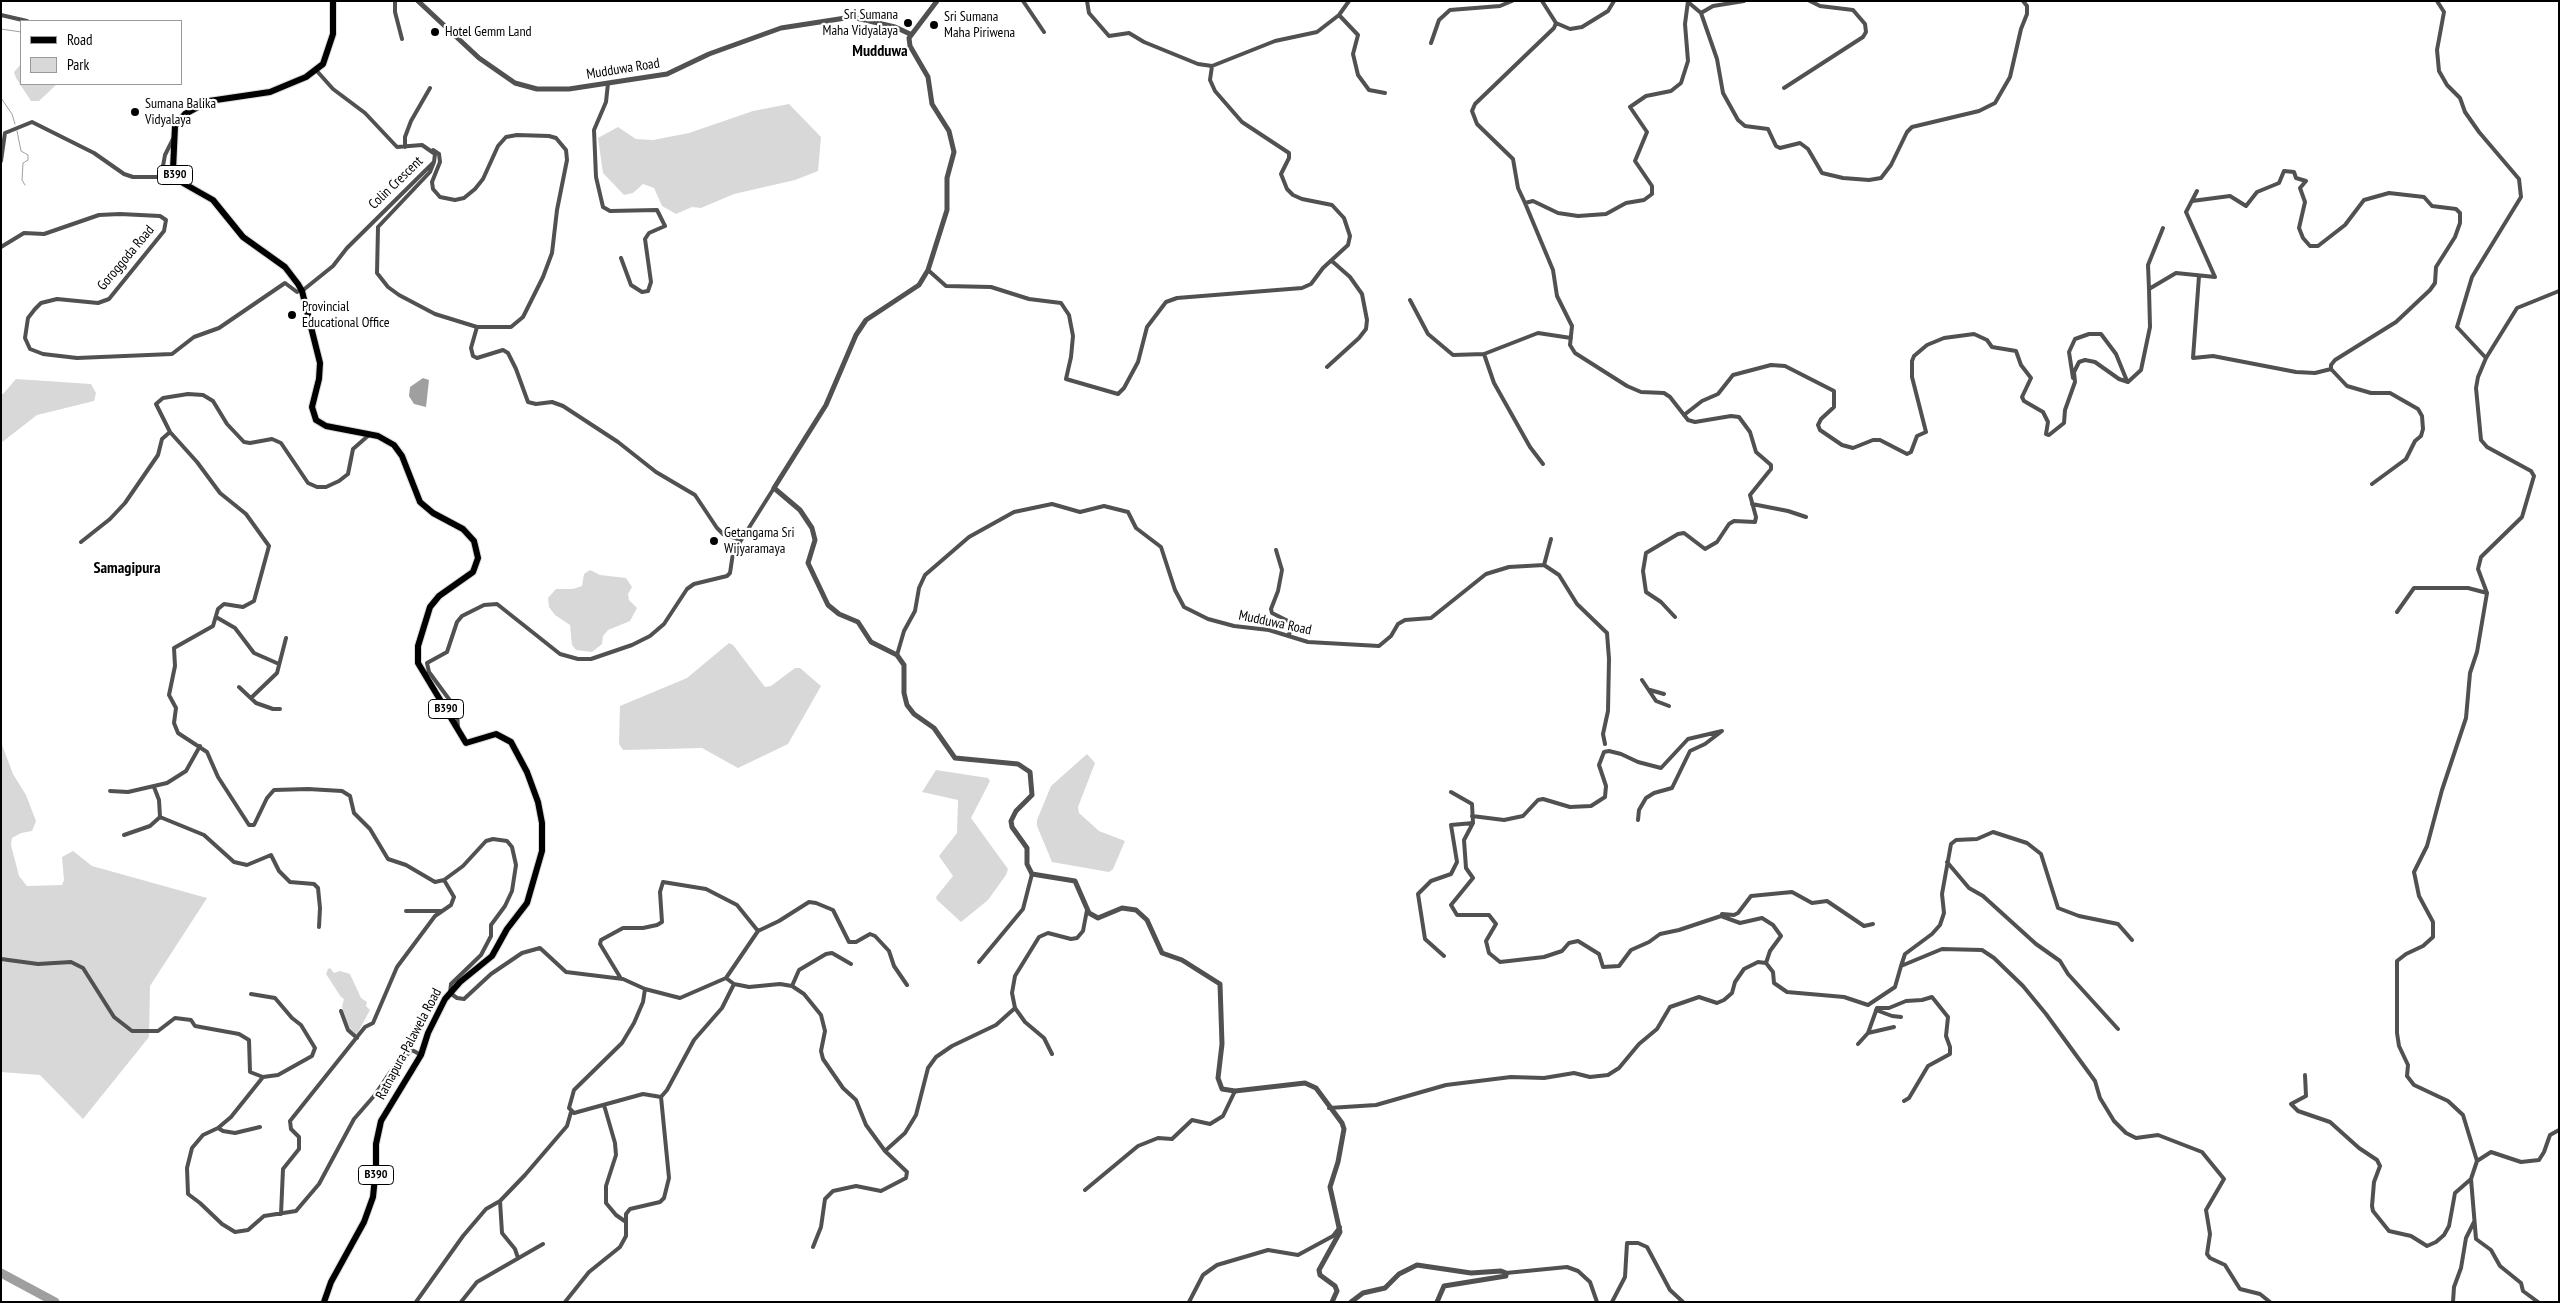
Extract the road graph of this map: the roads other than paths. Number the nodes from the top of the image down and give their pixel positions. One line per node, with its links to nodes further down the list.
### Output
1 (333, 1): 26 (main road, Ratnapura-Palawela Road / B390)
2 (395, 1): 23 (street)
3 (418, 1): 27 (street, Mudduwa Road)
4 (936, 1): 22 (street)
5 (1023, 1): 21 (street)
6 (1087, 1): 25 (street)
7 (1350, 1): 18 (street)
8 (1512, 1): 24 (street)
9 (1542, 1): 20 (street)
10 (1614, 1): 20 (street)
11 (1744, 1): 16 (street)
12 (1810, 1): 29 (street)
13 (2023, 1): 16 (street)
14 (2437, 1): 52 (street)
15 (1688, 2): 16 (street); 38 (street)
16 (1701, 13)
17 (1, 15): 19 (street)
18 (1339, 15): 25 (street); 30 (street)
19 (23, 20)
20 (1556, 23): 38 (street)
21 (1044, 32)
22 (910, 34): 27 (street, Mudduwa Road); 43 (street)
23 (402, 39)
24 (1431, 43)
25 (1212, 66): 42 (street)
26 (316, 70): 31 (main road, Ratnapura-Palawela Road / B390); 32 (street, Colin Crescent)
27 (608, 83): 41 (street)
28 (430, 88): 32 (street)
29 (1784, 88)
30 (1385, 92)
31 (172, 139): 34 (street); 45 (main road, Ratnapura-Palawela Road / B390)
32 (405, 147): 33 (street, Colin Crescent)
33 (433, 150): 35 (street, Colin Crescent); 49 (street)
34 (1, 161)
35 (434, 162): 45 (street, Colin Crescent); 49 (street)
36 (2197, 191): 37 (street)
37 (2192, 201): 44 (street); 54 (street)
38 (1524, 203): 50 (street)
39 (2163, 228): 46 (street)
40 (1, 246): 45 (street, Goroggoda Road)
41 (621, 258)
42 (1332, 262): 43 (street); 53 (street)
43 (928, 270): 62 (street)
44 (2200, 276): 46 (street); 54 (street)
45 (301, 290): 59 (main road, Ratnapura-Palawela Road / B390)
46 (2149, 290): 56 (street)
47 (2559, 291): 52 (street)
48 (1410, 300): 51 (street)
49 (476, 327): 66 (street)
50 (1571, 338): 51 (street); 57 (street)
51 (1484, 354): 60 (street)
52 (2486, 358): 70 (street)
53 (1327, 367)
54 (2331, 369): 61 (street)
55 (2075, 382): 56 (street); 56 (street); 57 (street)
56 (2128, 382)
57 (1684, 415): 63 (street)
58 (170, 432): 59 (street); 67 (street); 72 (street)
59 (368, 435): 85 (main road, Ratnapura-Palawela Road / B390)
60 (1543, 464)
61 (2372, 484)
62 (774, 488): 66 (street); 76 (street)
63 (1752, 504): 64 (street); 73 (street)
64 (1806, 517)
65 (1551, 539): 69 (street)
66 (740, 540): 85 (street)
67 (81, 542)
68 (1276, 550): 74 (street)
69 (1544, 565): 74 (street, Mudduwa Road); 86 (street)
70 (2487, 593): 71 (street); 145 (street)
71 (2397, 612)
72 (216, 617): 77 (street); 87 (street)
73 (1675, 618)
74 (1288, 636): 76 (street, Mudduwa Road)
75 (286, 638): 77 (street)
76 (897, 655): 97 (street)
77 (279, 664): 82 (street)
78 (1642, 680): 80 (street)
79 (239, 687): 82 (street)
80 (1650, 690): 81 (street); 83 (street)
81 (1664, 694)
82 (252, 696): 84 (street)
83 (1668, 706)
84 (280, 709)
85 (458, 730): 119 (main road, Ratnapura-Palawela Road / B390)
86 (1605, 744)
87 (200, 746): 88 (street); 98 (street)
88 (154, 787): 89 (street); 92 (street)
89 (110, 791)
90 (1451, 792): 91 (street)
91 (1472, 816): 93 (street); 94 (street)
92 (160, 817): 95 (street); 104 (street)
93 (1638, 820)
94 (1473, 823): 102 (street); 107 (street)
95 (124, 836)
96 (1946, 862): 106 (street); 112 (street); 127 (street)
97 (1032, 874): 99 (street); 109 (street)
98 (444, 880): 101 (street); 119 (street)
99 (1087, 908): 122 (street); 135 (street)
100 (406, 911): 101 (street)
101 (441, 911): 129 (street)
102 (1721, 916): 103 (street); 110 (street)
103 (1873, 924)
104 (319, 927)
105 (758, 931): 113 (street); 114 (street); 116 (street)
106 (2132, 940)
107 (1444, 956)
108 (1, 959): 134 (street)
109 (979, 962)
110 (1766, 963): 121 (street); 139 (street)
111 (851, 964): 117 (street)
112 (1902, 966): 121 (street); 168 (street)
113 (726, 978): 115 (street); 118 (street)
114 (623, 979): 118 (street); 119 (street)
115 (734, 984): 117 (street); 136 (street)
116 (907, 985)
117 (792, 986): 144 (street)
118 (645, 989): 140 (street)
119 (450, 993): 132 (main road, Ratnapura-Palawela Road / B390)
120 (251, 994): 134 (street)
121 (1868, 1005): 123 (street)
122 (1015, 1008): 131 (street); 144 (street)
123 (1876, 1009): 125 (street); 128 (street); 137 (street)
124 (341, 1011): 129 (street)
125 (1901, 1017)
126 (1894, 1027): 128 (street)
127 (2118, 1029)
128 (1868, 1033): 130 (street)
129 (357, 1038): 149 (street)
130 (1858, 1044)
131 (1052, 1054)
132 (421, 1055): 149 (street); 157 (main road, Ratnapura-Palawela Road / B390)
133 (2305, 1075): 146 (street)
134 (263, 1077): 142 (street)
135 (1235, 1091): 139 (street); 147 (street)
136 (661, 1097): 138 (street); 151 (street)
137 (1904, 1101)
138 (604, 1105): 140 (street); 151 (street)
139 (1329, 1108): 152 (street)
140 (571, 1112): 148 (street)
141 (260, 1127): 142 (street)
142 (218, 1128): 149 (street)
143 (2559, 1130): 145 (street)
144 (885, 1151): 154 (street)
145 (2477, 1160): 146 (street)
146 (2471, 1179): 150 (street)
147 (1085, 1190)
148 (500, 1201): 155 (street); 158 (street)
149 (281, 1214)
150 (2476, 1220): 169 (street); 170 (street)
151 (626, 1222): 160 (street)
152 (1340, 1227): 161 (street); 162 (street)
153 (543, 1244): 155 (street)
154 (814, 1247)
155 (518, 1258): 159 (street)
156 (1506, 1273): 163 (street); 164 (street); 165 (street)
157 (324, 1302)
158 (416, 1302)
159 (461, 1302)
160 (564, 1302)
161 (1189, 1302)
162 (1332, 1302)
163 (1351, 1302)
164 (1437, 1302)
165 (1596, 1302)
166 (1612, 1302): 167 (street)
167 (1683, 1302)
168 (2270, 1302)
169 (2453, 1302)
170 (2538, 1302)

